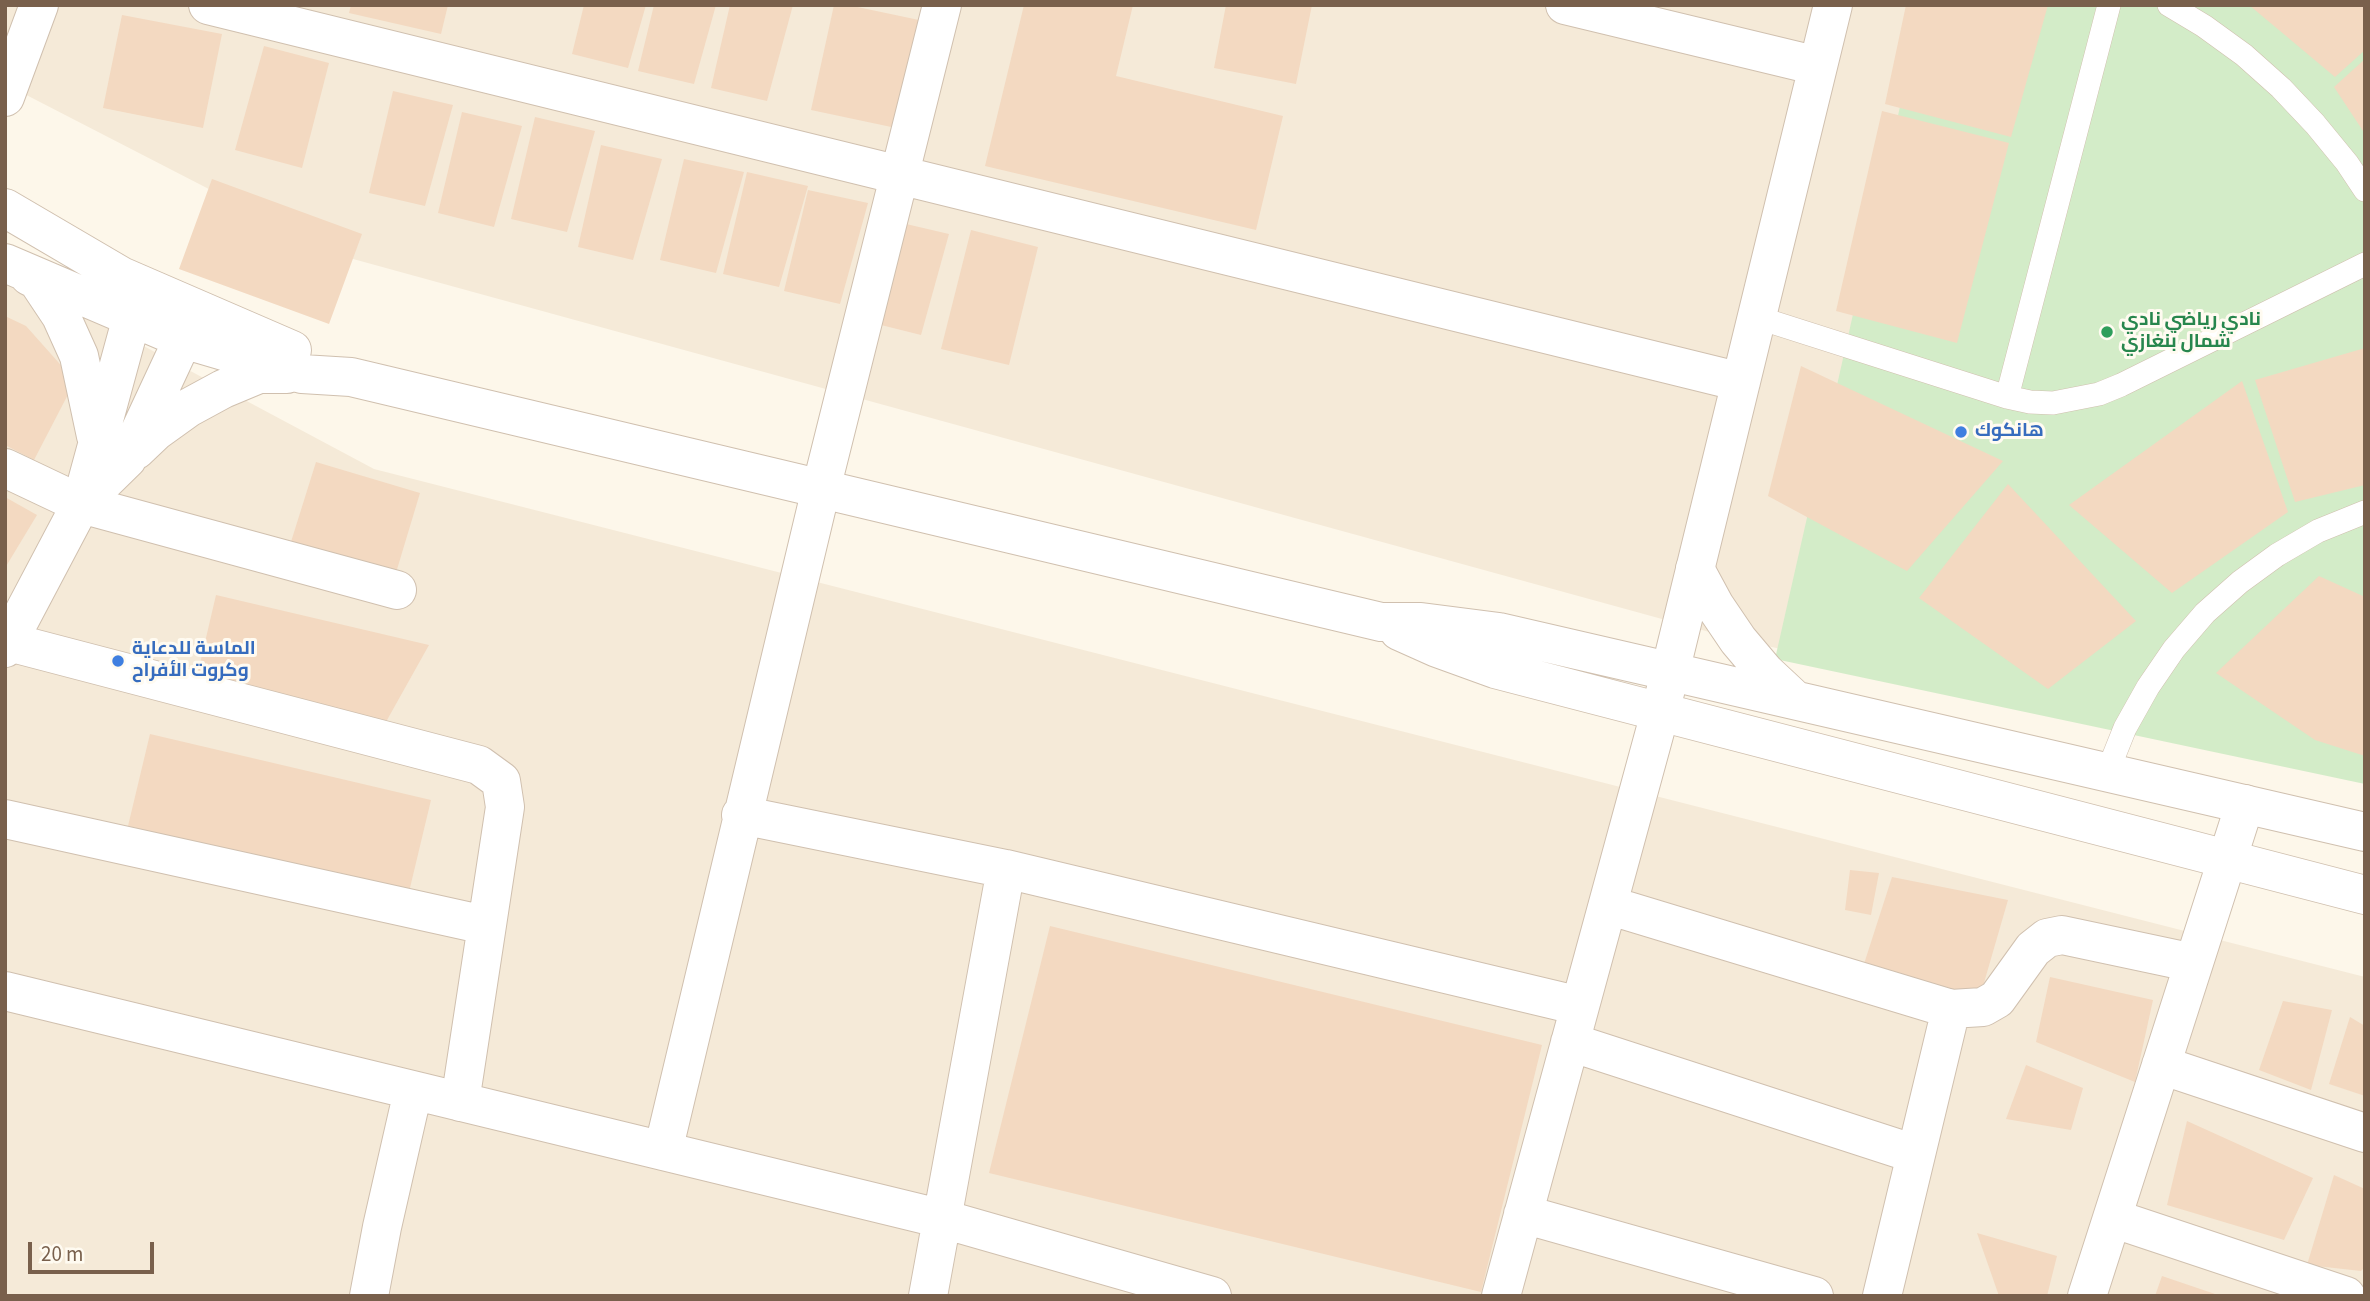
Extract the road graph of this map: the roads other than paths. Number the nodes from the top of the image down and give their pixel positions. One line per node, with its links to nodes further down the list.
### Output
1 (39, 5): 9 (street)
2 (208, 5): 10 (street)
3 (942, 5): 10 (street)
4 (1564, 5): 8 (street)
5 (1833, 5): 8 (street)
6 (2109, 5): 23 (lane)
7 (2169, 5): 11 (lane)
8 (1818, 66): 18 (street)
9 (5, 97)
10 (898, 175): 22 (street); 26 (street)
11 (2365, 190)
12 (5, 208): 15 (street)
13 (5, 263): 17 (street); 24 (street)
14 (2365, 264): 23 (lane)
15 (121, 276): 16 (street); 17 (street)
16 (214, 315): 19 (street); 21 (street)
17 (132, 317): 19 (street); 24 (street)
18 (1756, 317): 22 (street); 23 (lane)
19 (183, 339): 20 (street); 24 (street)
20 (302, 374): 21 (street); 24 (street)
21 (351, 377): 26 (street)
22 (1741, 382): 29 (street)
23 (2007, 397)
24 (112, 451): 27 (street)
25 (5, 468): 27 (street)
26 (821, 489): 31 (street); 38 (street)
27 (82, 504): 30 (street); 32 (street)
28 (2365, 512): 36 (lane)
29 (1695, 569): 33 (street); 34 (street)
30 (397, 590)
31 (1381, 622): 33 (street); 35 (street)
32 (7, 645): 45 (street)
33 (1670, 672): 34 (street); 35 (street)
34 (1796, 700): 36 (street)
35 (1660, 713): 41 (street); 44 (street)
36 (2107, 773): 37 (street)
37 (2245, 804): 40 (street); 41 (street)
38 (741, 816): 42 (street); 54 (street)
39 (5, 819): 45 (street)
40 (2365, 832)
41 (2227, 859): 43 (street); 46 (street)
42 (1006, 869): 49 (street); 58 (street)
43 (2365, 895)
44 (1608, 905): 48 (street); 49 (street)
45 (485, 925): 52 (street)
46 (2194, 963): 48 (street); 50 (street)
47 (5, 991): 51 (street)
48 (1951, 1009): 55 (street)
49 (1575, 1024): 55 (street); 56 (street)
50 (2161, 1065): 53 (street); 57 (street)
51 (414, 1091): 52 (street); 59 (street)
52 (460, 1102): 54 (street)
53 (2365, 1133)
54 (663, 1151): 58 (street)
55 (1915, 1154): 64 (street)
56 (1523, 1214): 62 (street); 63 (street)
57 (2112, 1218): 65 (street); 66 (street)
58 (943, 1219): 60 (street); 61 (street)
59 (369, 1296)
60 (928, 1296)
61 (1212, 1296)
62 (1500, 1296)
63 (1814, 1296)
64 (1882, 1296)
65 (2087, 1296)
66 (2346, 1296)

